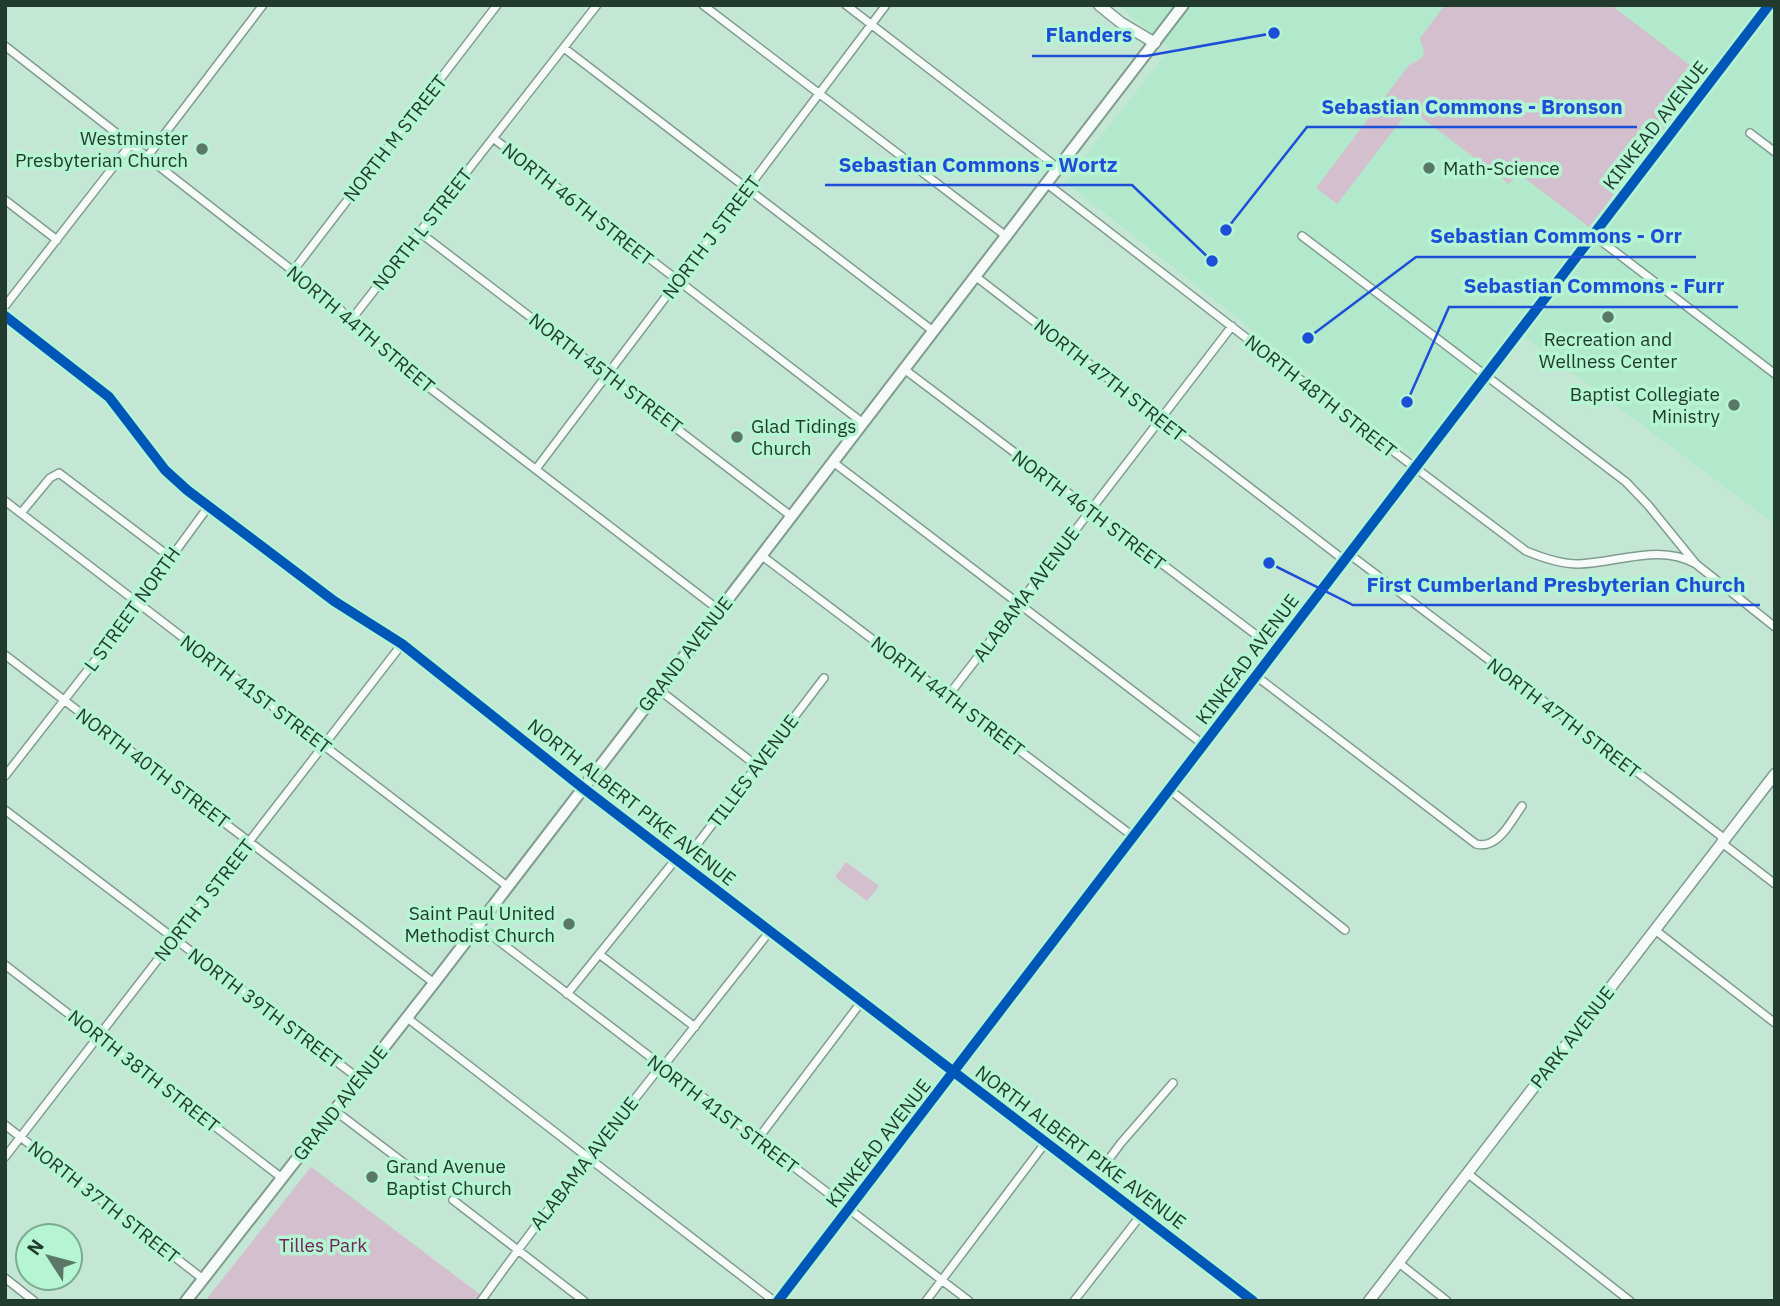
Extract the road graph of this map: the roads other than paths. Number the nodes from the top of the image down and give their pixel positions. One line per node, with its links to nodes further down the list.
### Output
1 (263, 5): 19 (street)
2 (498, 5): 29 (street, NORTH M STREET)
3 (597, 5): 13 (street, NORTH L STREET)
4 (703, 5): 14 (street)
5 (846, 5): 10 (street)
6 (886, 5): 10 (street, NORTH J STREET)
7 (1099, 5): 11 (street)
8 (1183, 5): 11 (main road, GRAND AVENUE)
9 (1769, 5): 25 (street, KINKEAD AVENUE)
10 (871, 25): 14 (street, NORTH J STREET); 20 (street)
11 (1155, 43): 20 (main road, GRAND AVENUE)
12 (5, 46): 17 (street, NORTH 44TH STREET)
13 (564, 48): 16 (street, NORTH L STREET); 22 (street)
14 (819, 94): 22 (street, NORTH J STREET); 26 (street)
15 (1750, 134): 18 (street)
16 (493, 138): 24 (street, NORTH L STREET); 31 (street, NORTH 46TH STREET)
17 (131, 144): 19 (street, NORTH 44TH STREET); 28 (street)
18 (1775, 152)
19 (148, 157): 29 (street, NORTH 44TH STREET)
20 (1058, 168): 21 (main road, GRAND AVENUE)
21 (1046, 183): 26 (main road, GRAND AVENUE); 35 (street, NORTH 48TH STREET)
22 (748, 188): 31 (street, NORTH J STREET); 36 (street)
23 (5, 200): 28 (street)
24 (419, 232): 34 (street, NORTH L STREET); 38 (street, NORTH 45TH STREET)
25 (1592, 234): 39 (street); 40 (street, KINKEAD AVENUE)
26 (1006, 236): 30 (main road, GRAND AVENUE)
27 (1302, 236): 40 (street)
28 (57, 240): 32 (street)
29 (293, 271): 34 (street, NORTH 44TH STREET)
30 (975, 276): 36 (main road, GRAND AVENUE); 41 (street, NORTH 47TH STREET)
31 (677, 282): 38 (street, NORTH J STREET); 42 (street, NORTH 46TH STREET)
32 (5, 306)
33 (5, 317): 47 (street, NORTH ALBERT PIKE AVENUE)
34 (351, 320): 44 (street, NORTH 44TH STREET)
35 (1232, 327): 41 (street, ALABAMA AVENUE); 45 (street, NORTH 48TH STREET)
36 (933, 331): 37 (main road, GRAND AVENUE)
37 (904, 369): 42 (main road, GRAND AVENUE); 48 (street, NORTH 46TH STREET)
38 (607, 374): 44 (street, NORTH J STREET); 50 (street, NORTH 45TH STREET)
39 (1775, 374)
40 (1485, 375): 45 (street, KINKEAD AVENUE); 54 (street)
41 (1161, 419): 48 (street, ALABAMA AVENUE); 53 (street, NORTH 47TH STREET)
42 (863, 423): 43 (main road, GRAND AVENUE)
43 (833, 462): 50 (main road, GRAND AVENUE); 56 (street)
44 (536, 468): 57 (street, NORTH 44TH STREET)
45 (1415, 468): 53 (street, KINKEAD AVENUE); 54 (street, NORTH 48TH STREET)
46 (5, 501): 49 (street, NORTH 41ST STREET)
47 (208, 507): 52 (street, L STREET NORTH); 59 (street, NORTH ALBERT PIKE AVENUE)
48 (1090, 510): 56 (street, ALABAMA AVENUE); 60 (street, NORTH 46TH STREET)
49 (20, 513): 52 (street); 55 (street, NORTH 41ST STREET)
50 (792, 516): 51 (main road, GRAND AVENUE)
51 (761, 555): 57 (main road, GRAND AVENUE); 65 (street, NORTH 44TH STREET)
52 (170, 557): 55 (street, L STREET NORTH)
53 (1347, 557): 60 (street, KINKEAD AVENUE); 78 (street, NORTH 47TH STREET)
54 (1696, 564): 58 (street)
55 (136, 603): 66 (street, L STREET NORTH); 68 (street, NORTH 41ST STREET)
56 (1019, 604): 65 (street, ALABAMA AVENUE); 67 (street)
57 (719, 610): 64 (main road, GRAND AVENUE)
58 (1775, 626)
59 (402, 644): 68 (street, NORTH J STREET); 72 (street, NORTH ALBERT PIKE AVENUE)
60 (1276, 650): 62 (street, KINKEAD AVENUE)
61 (5, 655): 66 (street, NORTH 40TH STREET)
62 (1256, 676): 67 (street, KINKEAD AVENUE); 74 (street)
63 (824, 678): 69 (street, TILLES AVENUE)
64 (658, 689): 69 (street); 72 (main road, GRAND AVENUE)
65 (948, 696): 76 (street, NORTH 44TH STREET)
66 (63, 700): 71 (street, L STREET NORTH); 77 (street, NORTH 40TH STREET)
67 (1204, 745): 73 (street, KINKEAD AVENUE)
68 (324, 746): 77 (street, NORTH J STREET); 81 (street, NORTH 41ST STREET)
69 (757, 766): 79 (street, TILLES AVENUE)
70 (1775, 774): 78 (street, PARK AVENUE)
71 (5, 776)
72 (583, 788): 79 (street, NORTH ALBERT PIKE AVENUE); 81 (main road, GRAND AVENUE)
73 (1170, 790): 76 (street, KINKEAD AVENUE); 83 (street)
74 (1522, 806)
75 (5, 810): 86 (street, NORTH 39TH STREET)
76 (1134, 836): 97 (street, KINKEAD AVENUE)
77 (250, 841): 86 (street, NORTH J STREET); 89 (street, NORTH 40TH STREET)
78 (1723, 841): 80 (street, NORTH 47TH STREET); 84 (street, PARK AVENUE)
79 (679, 861): 85 (street, NORTH ALBERT PIKE AVENUE); 87 (street, TILLES AVENUE)
80 (1775, 884)
81 (507, 886): 82 (main road, GRAND AVENUE)
82 (478, 925): 89 (main road, GRAND AVENUE); 90 (street, NORTH 41ST STREET)
83 (1345, 930)
84 (1655, 930): 93 (street); 107 (street, PARK AVENUE)
85 (770, 931): 91 (street, NORTH ALBERT PIKE AVENUE); 94 (street, ALABAMA AVENUE)
86 (174, 939): 95 (street, NORTH J STREET); 98 (street, NORTH 39TH STREET)
87 (599, 954): 90 (street, TILLES AVENUE); 94 (street)
88 (5, 965): 95 (street, NORTH 38TH STREET)
89 (434, 983): 92 (main road, GRAND AVENUE)
90 (567, 994): 96 (street, NORTH 41ST STREET)
91 (862, 1001): 97 (street, NORTH ALBERT PIKE AVENUE); 103 (street)
92 (406, 1017): 98 (main road, GRAND AVENUE); 106 (street)
93 (1775, 1023)
94 (695, 1027): 96 (street, ALABAMA AVENUE)
95 (99, 1036): 102 (street, NORTH J STREET); 108 (street, NORTH 38TH STREET)
96 (662, 1067): 103 (street, NORTH 41ST STREET); 106 (street, ALABAMA AVENUE)
97 (954, 1072): 104 (street, NORTH ALBERT PIKE AVENUE); 112 (street, KINKEAD AVENUE)
98 (358, 1079): 100 (main road, GRAND AVENUE)
99 (1173, 1083): 110 (street)
100 (334, 1110): 108 (main road, GRAND AVENUE); 109 (street)
101 (5, 1125): 102 (street, NORTH 37TH STREET)
102 (21, 1137): 105 (street, NORTH J STREET); 117 (street, NORTH 37TH STREET)
103 (757, 1140): 112 (street, NORTH 41ST STREET)
104 (1046, 1142): 110 (street, NORTH ALBERT PIKE AVENUE); 118 (street)
105 (5, 1157)
106 (588, 1158): 114 (street, ALABAMA AVENUE); 123 (street)
107 (1467, 1173): 115 (street, PARK AVENUE); 130 (street)
108 (282, 1178): 117 (main road, GRAND AVENUE)
109 (425, 1179)
110 (1094, 1179): 113 (street, NORTH ALBERT PIKE AVENUE)
111 (453, 1200): 114 (street)
112 (849, 1209): 118 (street, NORTH 41ST STREET); 123 (street, KINKEAD AVENUE)
113 (1141, 1215): 126 (street); 127 (street, NORTH ALBERT PIKE AVENUE)
114 (517, 1250): 121 (street, ALABAMA AVENUE); 122 (street)
115 (1399, 1263): 128 (street, PARK AVENUE); 129 (street)
116 (5, 1278): 119 (street)
117 (203, 1279): 120 (main road, GRAND AVENUE)
118 (943, 1280): 124 (street); 125 (street, NORTH 41ST STREET)
119 (34, 1301)
120 (186, 1301)
121 (481, 1301)
122 (584, 1301)
123 (776, 1301)
124 (926, 1301)
125 (969, 1301)
126 (1074, 1301)
127 (1253, 1301)
128 (1369, 1301)
129 (1447, 1301)
130 (1630, 1301)

